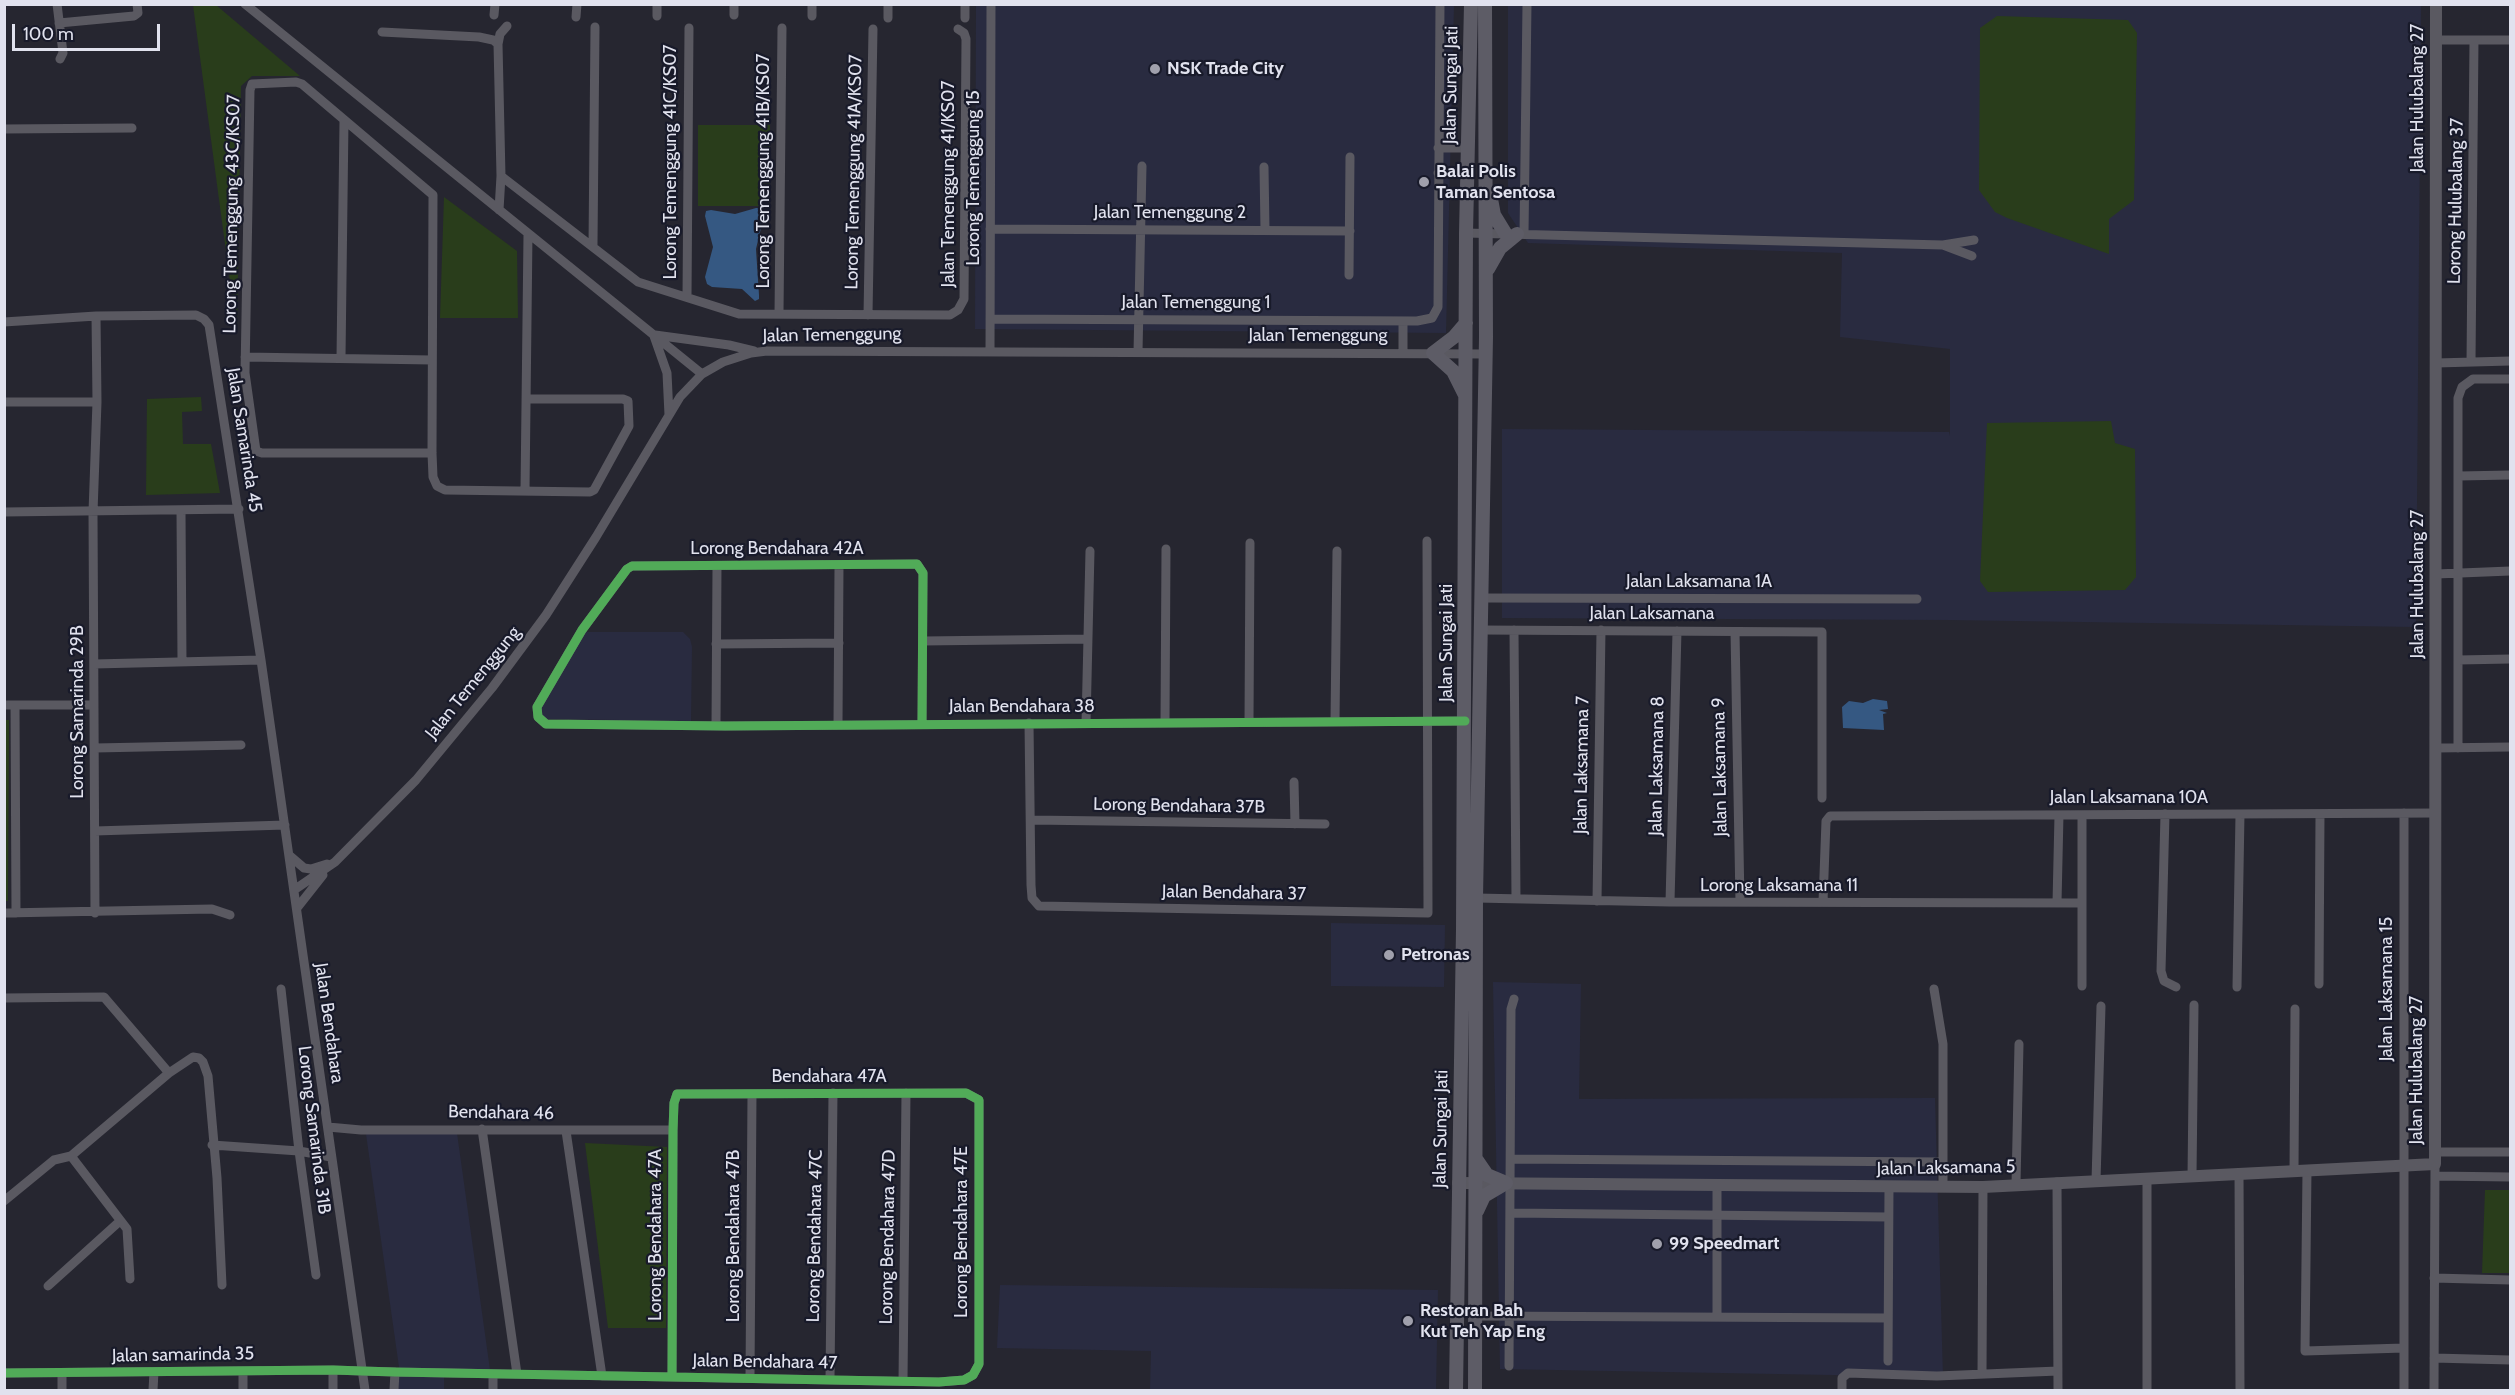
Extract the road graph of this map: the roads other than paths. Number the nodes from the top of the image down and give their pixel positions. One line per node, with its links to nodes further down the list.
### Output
1 (57, 4): 24 (street)
2 (245, 4): 49 (street)
3 (495, 4): 17 (street)
4 (577, 4): 21 (street)
5 (657, 4): 19 (street)
6 (734, 4): 18 (street)
7 (812, 4): 20 (street)
8 (888, 4): 22 (street)
9 (965, 4): 23 (street)
10 (991, 4): 50 (street, Lorong Temenggung 15)
11 (1440, 4): 40 (street, Jalan Temenggung 1)
12 (1471, 4): 41 (main road, Jalan Sungai Jati)
13 (1485, 4): 47 (main road, Jalan Sungai Jati)
14 (1527, 4): 57 (street)
15 (2436, 4): 32 (street, Jalan Hulubalang 27)
16 (137, 9): 24 (street)
17 (494, 15)
18 (734, 15)
19 (657, 16)
20 (812, 16)
21 (576, 17)
22 (888, 18)
23 (965, 18)
24 (59, 23): 36 (street)
25 (507, 26): 35 (street)
26 (595, 27): 59 (street)
27 (689, 28): 64 (street, Lorong Temenggung 41C/KS07)
28 (782, 28): 65 (street, Lorong Temenggung 41B/KS07)
29 (873, 29): 66 (street, Lorong Temenggung 41A/KS07)
30 (958, 30): 66 (street, Jalan Temenggung 41/KS07)
31 (382, 32): 35 (street)
32 (2436, 40): 33 (street); 86 (street, Jalan Hulubalang 27)
33 (2474, 40): 34 (street); 85 (street, Lorong Hulubalang 37)
34 (2511, 40)
35 (498, 44): 48 (street)
36 (60, 59)
37 (344, 121): 81 (street, Lorong Temenggung 43C/KS07); 82 (street); 83 (street, Lorong Temenggung 43C/KS07)
38 (132, 128): 39 (street)
39 (4, 129)
40 (1438, 148): 41 (street); 45 (street, Jalan Temenggung 1)
41 (1468, 148): 46 (main road, Jalan Sungai Jati)
42 (1350, 157): 53 (street)
43 (1142, 166): 51 (street)
44 (1264, 167): 52 (street)
45 (1438, 173): 46 (street); 72 (street, Jalan Temenggung 1)
46 (1467, 173): 54 (main road, Jalan Sungai Jati)
47 (1486, 174): 55 (main road, Jalan Sungai Jati); 57 (main road)
48 (501, 176): 49 (street); 59 (street, Jalan Temenggung 41/KS07)
49 (499, 210): 56 (street)
50 (990, 229): 51 (street, Jalan Temenggung 2); 68 (street, Lorong Temenggung 15)
51 (1141, 230): 52 (street, Jalan Temenggung 2); 69 (street)
52 (1265, 230): 53 (street, Jalan Temenggung 2)
53 (1350, 231): 63 (street)
54 (1466, 233): 55 (street); 71 (main road, Jalan Sungai Jati)
55 (1487, 233): 57 (street); 62 (main road, Jalan Sungai Jati)
56 (528, 234): 73 (street); 90 (street)
57 (1516, 234): 60 (street); 62 (main road)
58 (1974, 240): 60 (street)
59 (593, 245): 64 (street, Jalan Temenggung 41/KS07)
60 (1943, 245): 61 (street)
61 (1972, 256)
62 (1486, 271): 80 (main road, Jalan Sungai Jati)
63 (1349, 275)
64 (687, 297): 65 (street, Jalan Temenggung 41/KS07)
65 (779, 314): 66 (street, Jalan Temenggung 41/KS07)
66 (868, 315)
67 (96, 316): 70 (street, Jalan Samarinda 45); 92 (street, Lorong Samarinda 29B); 98 (street, Jalan Samarinda 45)
68 (990, 319): 69 (street, Jalan Temenggung 1); 74 (street, Lorong Temenggung 15)
69 (1138, 320): 72 (street, Jalan Temenggung 1); 76 (street)
70 (4, 322)
71 (1466, 323): 78 (main road); 79 (main road, Jalan Sungai Jati)
72 (1403, 326): 77 (street)
73 (653, 334): 75 (street); 87 (street); 93 (street)
74 (990, 351): 75 (street, Jalan Temenggung); 76 (street, Jalan Temenggung)
75 (758, 352): 87 (street, Jalan Temenggung)
76 (1138, 352): 77 (street, Jalan Temenggung)
77 (1402, 352): 78 (street, Jalan Temenggung)
78 (1433, 353): 79 (street, Jalan Temenggung); 89 (main road)
79 (1466, 354): 80 (street, Jalan Temenggung); 89 (main road, Jalan Sungai Jati)
80 (1486, 354): 112 (main road, Jalan Sungai Jati)
81 (245, 357): 82 (street); 94 (street)
82 (341, 358): 83 (street)
83 (432, 360): 94 (street, Lorong Temenggung 43C/KS07)
84 (2511, 361): 85 (street)
85 (2471, 362): 86 (street)
86 (2436, 363): 111 (street, Jalan Hulubalang 27)
87 (702, 374): 93 (street, Jalan Temenggung)
88 (2511, 379): 96 (street)
89 (1466, 396): 134 (main road, Jalan Sungai Jati)
90 (526, 399): 97 (street); 97 (street, Lorong Temenggung 43C/KS07)
91 (4, 402): 92 (street)
92 (97, 402): 101 (street, Lorong Samarinda 29B)
93 (669, 415): 162 (street, Jalan Temenggung)
94 (432, 453): 97 (street, Lorong Temenggung 43C/KS07)
95 (2511, 475): 96 (street)
96 (2459, 476): 110 (street)
97 (525, 490)
98 (239, 508): 99 (street); 125 (street, Jalan Samarinda 45)
99 (181, 511): 101 (street); 127 (street)
100 (4, 512): 101 (street)
101 (93, 512): 128 (street, Lorong Samarinda 29B)
102 (1427, 541): 133 (street)
103 (1250, 543): 136 (street)
104 (1166, 549): 135 (street)
105 (1090, 550): 120 (street)
106 (1337, 551): 132 (street)
107 (717, 566): 108 (street, Lorong Bendahara 42A); 114 (street, Lorong Bendahara 42A); 123 (street)
108 (839, 566): 121 (street, Lorong Bendahara 42A); 122 (street)
109 (2511, 571): 110 (street)
110 (2458, 573): 111 (street); 126 (street)
111 (2436, 574): 145 (street, Jalan Hulubalang 27)
112 (1482, 598): 113 (street, Jalan Laksamana 1A); 115 (main road, Jalan Sungai Jati)
113 (1917, 599)
114 (582, 630): 141 (street, Jalan Bendahara 38)
115 (1481, 630): 116 (street, Jalan Laksamana); 164 (main road, Jalan Sungai Jati)
116 (1514, 630): 117 (street, Jalan Laksamana); 165 (street)
117 (1600, 630): 118 (street, Jalan Laksamana); 166 (street, Jalan Laksamana 7)
118 (1677, 631): 119 (street, Jalan Laksamana); 167 (street, Jalan Laksamana 8)
119 (1735, 632): 148 (street, Jalan Laksamana); 168 (street, Jalan Laksamana 9)
120 (1088, 639): 121 (street); 138 (street)
121 (923, 641): 140 (street)
122 (838, 643): 123 (street); 139 (street)
123 (716, 644): 141 (street)
124 (2511, 659): 126 (street)
125 (261, 660): 127 (street); 159 (street, Jalan Bendahara)
126 (2458, 660): 146 (street)
127 (182, 662): 128 (street)
128 (94, 664): 131 (street, Lorong Samarinda 29B)
129 (4, 705): 130 (street)
130 (15, 705): 131 (street); 174 (street)
131 (94, 705): 144 (street, Lorong Samarinda 29B)
132 (1335, 721): 133 (street, Jalan Bendahara 38); 136 (street, Jalan Bendahara 38)
133 (1427, 721): 134 (street, Jalan Bendahara 38); 156 (street, Jalan Bendahara 37)
134 (1465, 721): 216 (main road, Jalan Sungai Jati)
135 (1165, 722): 136 (street, Jalan Bendahara 38); 138 (street, Jalan Bendahara 38)
136 (1249, 722)
137 (1029, 723): 138 (street, Jalan Bendahara 38); 140 (street, Jalan Bendahara 38); 156 (street)
138 (1086, 723)
139 (838, 724): 140 (street, Jalan Bendahara 38); 141 (street, Jalan Bendahara 38)
140 (922, 724)
141 (716, 725)
142 (241, 745): 144 (street)
143 (2511, 747): 146 (street)
144 (94, 748): 160 (street, Lorong Samarinda 29B)
145 (2436, 748): 146 (street); 150 (street, Jalan Hulubalang 27)
146 (2458, 748)
147 (1294, 782): 157 (street)
148 (1822, 798)
149 (2404, 813): 150 (street, Jalan Laksamana 10A); 153 (street, Jalan Laksamana 10A); 207 (street, Jalan Laksamana 15)
150 (2436, 813): 208 (street, Jalan Hulubalang 27)
151 (2165, 814): 152 (street, Jalan Laksamana 10A); 155 (street, Jalan Laksamana 10A); 179 (street)
152 (2240, 814): 153 (street, Jalan Laksamana 10A); 180 (street)
153 (2320, 814): 177 (street)
154 (2059, 815): 155 (street, Jalan Laksamana 10A); 169 (street, Jalan Laksamana 10A); 170 (street)
155 (2082, 815): 171 (street)
156 (1032, 820): 157 (street, Lorong Bendahara 37B)
157 (1294, 824): 158 (street, Lorong Bendahara 37B)
158 (1325, 824)
159 (285, 825): 160 (street); 161 (street, Jalan Bendahara)
160 (95, 831): 175 (street, Lorong Samarinda 29B)
161 (290, 856): 162 (street); 163 (street, Jalan Bendahara)
162 (335, 862): 163 (street, Jalan Temenggung); 172 (street)
163 (294, 890): 172 (street, Jalan Bendahara)
164 (1476, 898): 165 (street, Lorong Laksamana 11); 204 (main road, Jalan Sungai Jati)
165 (1516, 899): 166 (street, Lorong Laksamana 11)
166 (1597, 901): 167 (street, Lorong Laksamana 11)
167 (1670, 902): 168 (street, Lorong Laksamana 11)
168 (1740, 902): 169 (street, Lorong Laksamana 11)
169 (1823, 902): 170 (street, Lorong Laksamana 11)
170 (2057, 903): 171 (street, Lorong Laksamana 11)
171 (2082, 903): 178 (street)
172 (297, 908): 195 (street, Jalan Bendahara)
173 (4, 913): 174 (street)
174 (16, 913): 175 (street)
175 (94, 913): 176 (street)
176 (230, 915)
177 (2319, 984)
178 (2082, 986)
179 (2176, 987)
180 (2237, 987)
181 (281, 989): 200 (street, Lorong Samarinda 31B)
182 (1934, 989): 206 (street)
183 (4, 998): 189 (street)
184 (1514, 999): 205 (street)
185 (2194, 1005): 211 (street)
186 (2101, 1006): 214 (street)
187 (2295, 1009): 209 (street)
188 (2019, 1044): 219 (street)
189 (169, 1073): 199 (street); 202 (street)
190 (906, 1093): 193 (street, Bendahara 47A); 194 (street, Bendahara 47A); 261 (street, Lorong Bendahara 47D)
191 (677, 1094): 192 (street, Bendahara 47A); 197 (street, Lorong Bendahara 47A)
192 (752, 1094): 193 (street, Bendahara 47A); 259 (street, Lorong Bendahara 47B)
193 (833, 1094): 260 (street, Lorong Bendahara 47C)
194 (979, 1100): 244 (street, Lorong Bendahara 47E)
195 (328, 1127): 196 (street, Bendahara 46); 203 (street, Jalan Bendahara)
196 (482, 1129): 198 (street, Bendahara 46); 255 (street)
197 (673, 1130): 198 (street, Bendahara 46); 258 (street, Lorong Bendahara 47A)
198 (566, 1131): 257 (street)
199 (212, 1145): 200 (street); 234 (street)
200 (299, 1150): 203 (street); 230 (street, Lorong Samarinda 31B)
201 (2511, 1152): 208 (street)
202 (71, 1156): 224 (street); 229 (street)
203 (331, 1157): 248 (street, Jalan Bendahara)
204 (1476, 1157): 217 (main road, Jalan Sungai Jati); 218 (main road)
205 (1512, 1159): 206 (street, Jalan Laksamana 5); 218 (street)
206 (1943, 1162): 222 (street)
207 (2405, 1164): 208 (street, Jalan Laksamana 5); 209 (street, Jalan Laksamana 5); 240 (street, Jalan Laksamana 15)
208 (2435, 1164): 212 (street); 231 (street)
209 (2300, 1170): 210 (street, Jalan Laksamana 5); 240 (street)
210 (2239, 1173): 211 (street, Jalan Laksamana 5); 274 (street)
211 (2192, 1176): 213 (street, Jalan Laksamana 5)
212 (2511, 1177)
213 (2147, 1178): 214 (street, Jalan Laksamana 5); 273 (street)
214 (2096, 1181): 215 (street, Jalan Laksamana 5)
215 (2057, 1182): 219 (street, Jalan Laksamana 5); 249 (street)
216 (1458, 1183): 217 (street, Jalan Laksamana 5); 269 (main road, Jalan Sungai Jati)
217 (1475, 1183): 218 (street, Jalan Laksamana 5); 226 (main road, Jalan Sungai Jati)
218 (1509, 1183): 220 (street, Jalan Laksamana 5); 225 (street); 226 (main road)
219 (2016, 1184): 223 (street, Jalan Laksamana 5)
220 (1717, 1185): 221 (street, Jalan Laksamana 5); 227 (street)
221 (1889, 1187): 222 (street, Jalan Laksamana 5); 228 (street)
222 (1943, 1187): 223 (street, Jalan Laksamana 5)
223 (1983, 1187): 256 (street)
224 (4, 1201)
225 (1511, 1213): 227 (street); 237 (street)
226 (1476, 1214): 236 (main road, Jalan Sungai Jati)
227 (1717, 1215): 228 (street); 238 (street)
228 (1888, 1217): 239 (street)
229 (120, 1221): 232 (street); 235 (street)
230 (316, 1275)
231 (2434, 1278): 233 (street); 241 (street)
232 (130, 1279)
233 (2511, 1280)
234 (222, 1285)
235 (48, 1286)
236 (1475, 1316): 237 (street); 270 (main road, Jalan Sungai Jati)
237 (1510, 1316): 238 (street); 245 (street)
238 (1717, 1317): 239 (street)
239 (1888, 1318): 243 (street)
240 (2404, 1348): 275 (street, Jalan Laksamana 15)
241 (2434, 1358): 242 (street); 276 (street)
242 (2511, 1360)
243 (1888, 1362)
244 (979, 1364): 261 (street, Jalan Bendahara 47)
245 (1509, 1366)
246 (333, 1370): 247 (street, Jalan samarinda 35); 248 (street, Jalan samarinda 35); 265 (street)
247 (243, 1371): 251 (street, Jalan samarinda 35); 264 (street)
248 (362, 1371): 252 (street, Jalan Bendahara 47); 266 (street, Jalan Bendahara)
249 (2058, 1371): 256 (street); 272 (street)
250 (62, 1372): 251 (street, Jalan samarinda 35); 253 (street, Jalan samarinda 35); 262 (street)
251 (153, 1372): 263 (street)
252 (395, 1372): 254 (street, Jalan Bendahara 47); 267 (street)
253 (4, 1373)
254 (493, 1374): 255 (street, Jalan Bendahara 47); 268 (street)
255 (517, 1374): 257 (street, Jalan Bendahara 47)
256 (1982, 1374): 271 (street)
257 (602, 1376): 258 (street, Jalan Bendahara 47)
258 (672, 1377): 259 (street, Jalan Bendahara 47)
259 (750, 1378): 260 (street, Jalan Bendahara 47)
260 (830, 1380): 261 (street, Jalan Bendahara 47)
261 (903, 1381)
262 (62, 1390)
263 (153, 1390)
264 (243, 1390)
265 (333, 1390)
266 (364, 1390)
267 (394, 1390)
268 (493, 1390)
269 (1456, 1390)
270 (1474, 1390)
271 (1842, 1390)
272 (2058, 1390)
273 (2147, 1390)
274 (2240, 1390)
275 (2404, 1390)
276 (2434, 1390)

